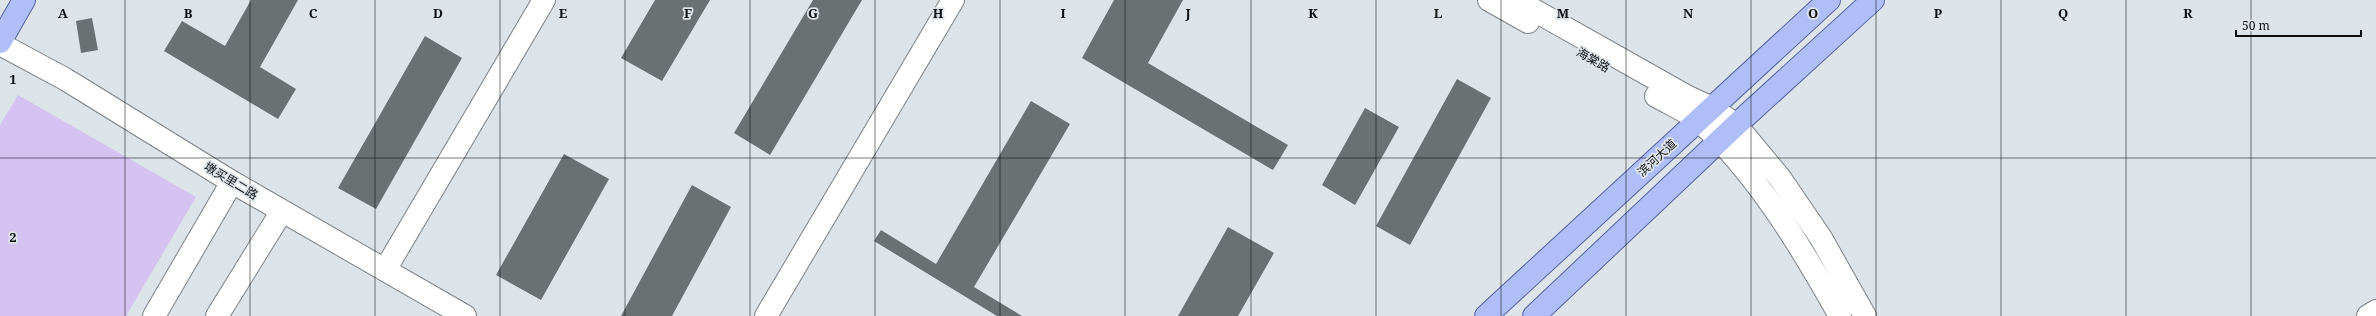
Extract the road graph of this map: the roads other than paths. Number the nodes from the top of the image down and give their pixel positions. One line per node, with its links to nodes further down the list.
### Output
1 (24, 0): 8 (main road)
2 (544, 0): 14 (street)
3 (953, 0): 19 (street)
4 (1489, 0): 9 (street, 海棠路)
5 (1516, 0): 9 (street, 海棠路)
6 (1829, 0): 9 (main road, 滨河大道)
7 (1873, 0): 10 (main road)
8 (0, 43): 12 (street, 墩买里二路)
9 (1705, 114): 10 (street); 11 (street); 20 (main road, 滨河大道)
10 (1736, 125): 11 (main road); 23 (street)
11 (1720, 142): 21 (main road); 22 (street)
12 (232, 182): 13 (street, 墩买里二路); 16 (street)
13 (282, 211): 14 (street, 墩买里二路); 17 (street)
14 (385, 270): 18 (street, 墩买里二路)
15 (2376, 311): 24 (street)
16 (154, 316)
17 (217, 316)
18 (464, 316)
19 (766, 316)
20 (1486, 316)
21 (1534, 316)
22 (1840, 316)
23 (1865, 316)
24 (2368, 316)

